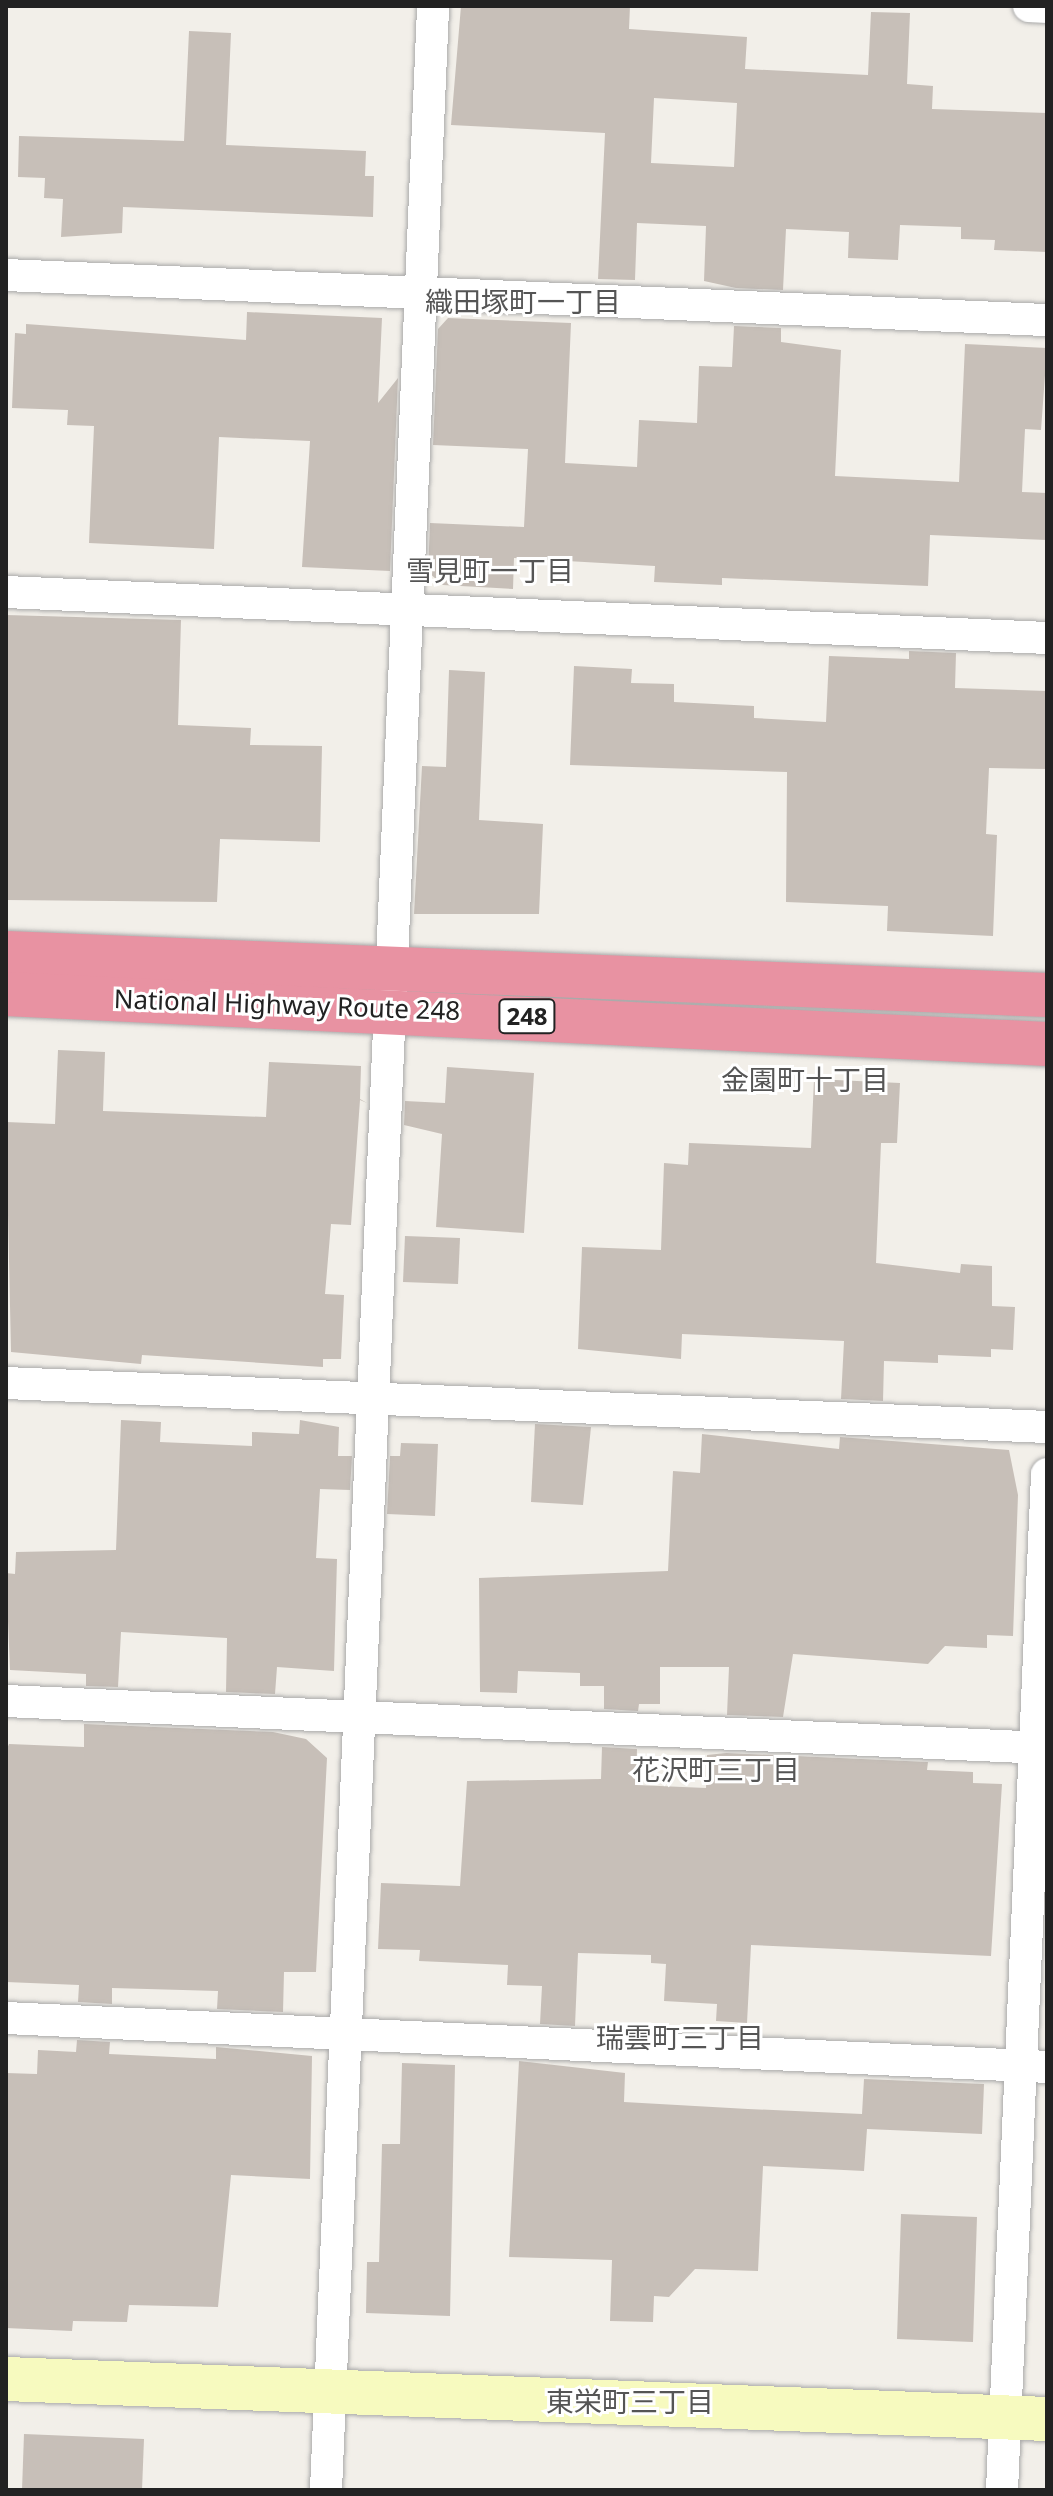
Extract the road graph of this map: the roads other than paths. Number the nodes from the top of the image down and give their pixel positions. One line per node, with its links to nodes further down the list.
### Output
1 (433, 6): 5 (street)
2 (1029, 6): 3 (street)
3 (1047, 7)
4 (6, 275): 5 (street)
5 (420, 293): 6 (street); 8 (street)
6 (1047, 320)
7 (6, 592): 8 (street)
8 (406, 609): 9 (street); 11 (street)
9 (1047, 638)
10 (6, 953): 11 (highway, National Highway Route 248 / 248)
11 (391, 964): 13 (highway, National Highway Route 248 / 248); 14 (street)
12 (6, 994): 14 (highway, National Highway Route 248 / 248)
13 (1047, 995)
14 (389, 1009): 15 (highway, National Highway Route 248 / 248); 17 (street)
15 (1047, 1044)
16 (6, 1383): 17 (street)
17 (373, 1398): 18 (street); 21 (street)
18 (1047, 1427)
19 (1047, 1474): 22 (street)
20 (6, 1701): 21 (street)
21 (359, 1717): 22 (street); 24 (street)
22 (1041, 1748): 25 (street)
23 (6, 2018): 24 (street)
24 (346, 2032): 25 (street); 27 (street)
25 (1034, 2066): 28 (street)
26 (6, 2379): 27 (street)
27 (330, 2393): 28 (street); 29 (street)
28 (1026, 2418): 30 (street)
29 (326, 2490)
30 (1002, 2490)

